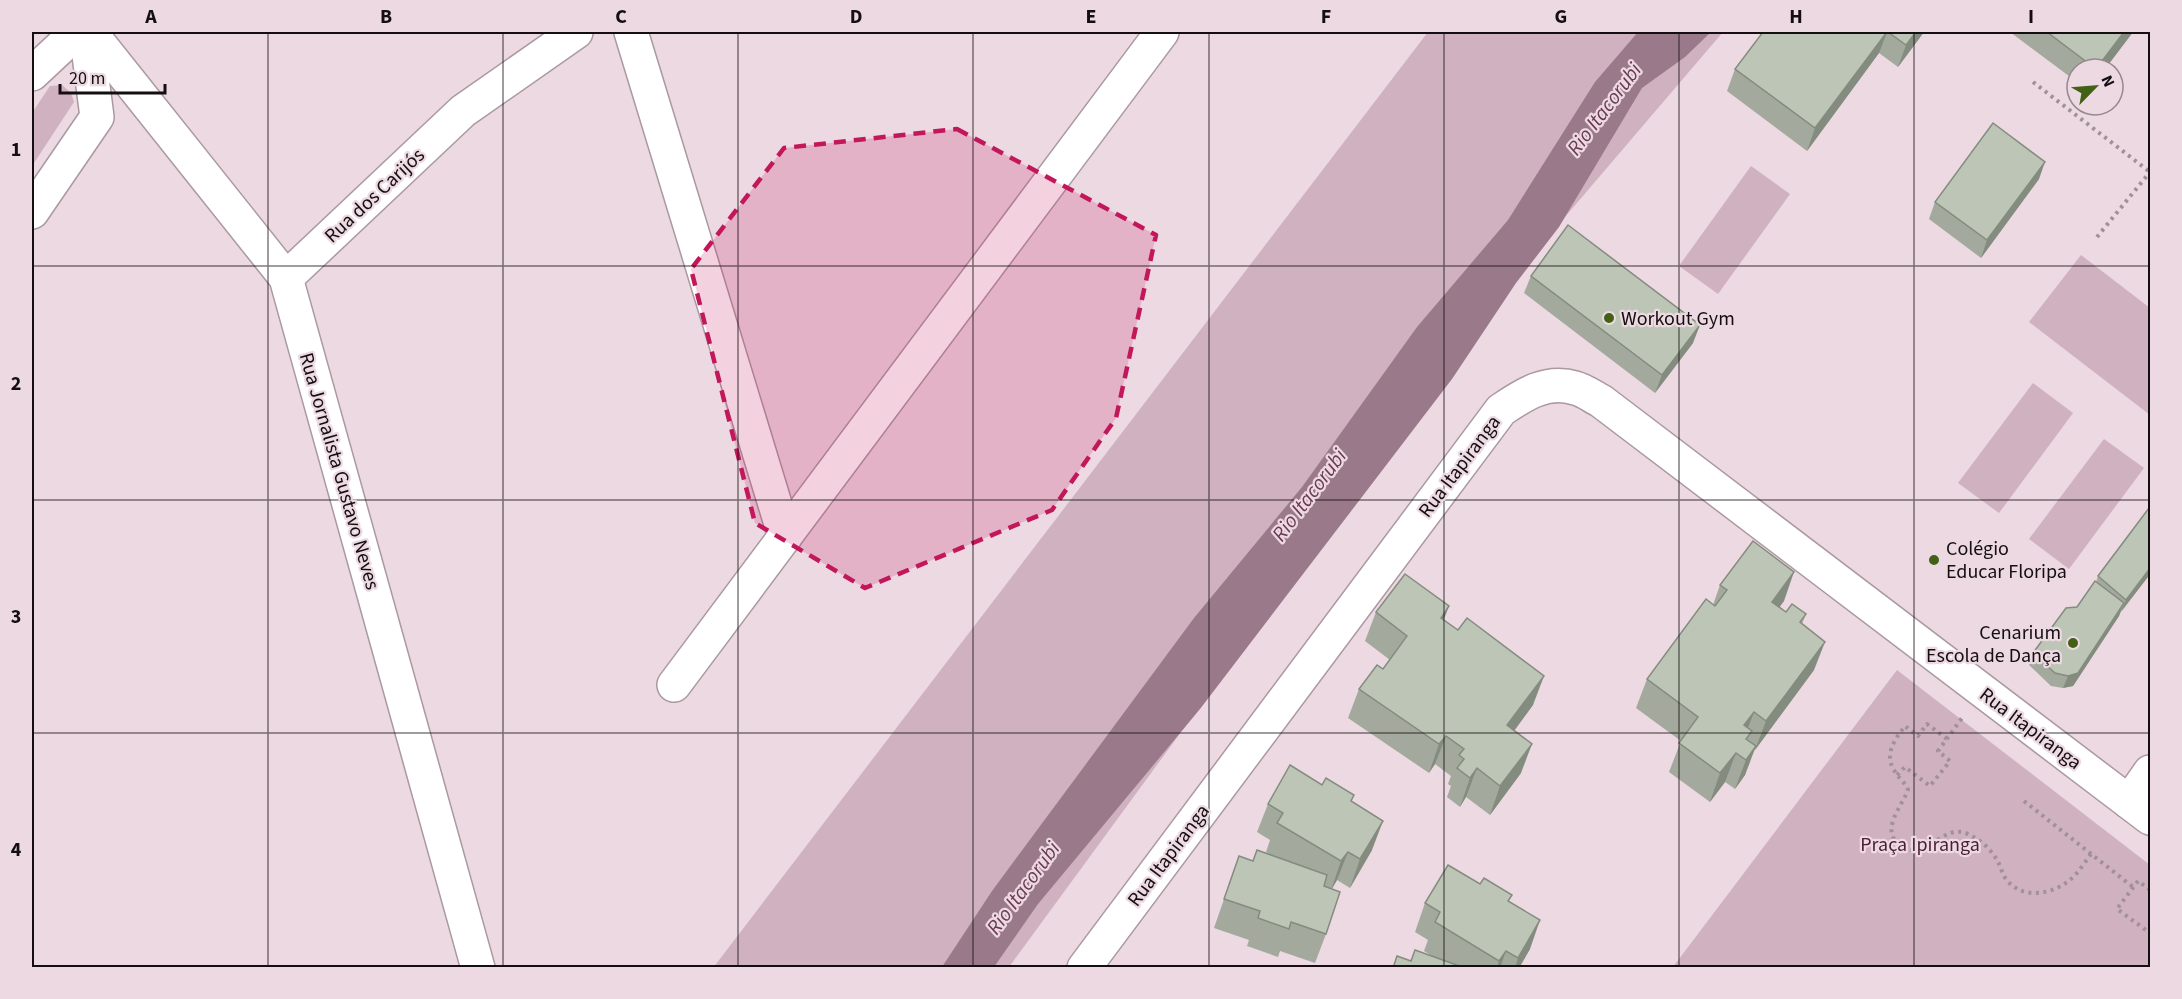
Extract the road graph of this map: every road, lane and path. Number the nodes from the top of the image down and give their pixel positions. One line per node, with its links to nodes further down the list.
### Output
1 (77, 32): 6 (street)
2 (88, 32): 9 (street); 11 (street, Rua Jornalista Gustavo Neves)
3 (576, 32): 11 (street, Rua dos Carijós)
4 (631, 32): 12 (street)
5 (1162, 32): 12 (street)
6 (32, 74)
7 (2033, 82): 8 (path)
8 (2150, 171): 10 (path)
9 (32, 212)
10 (2097, 237)
11 (286, 278): 22 (street, Rua Jornalista Gustavo Neves)
12 (785, 537): 13 (street)
13 (674, 685)
14 (2151, 772): 17 (street)
15 (1897, 775): 15 (path); 18 (path)
16 (2025, 801): 18 (path)
17 (2140, 810): 23 (street, Rua Itapiranga)
18 (2091, 854): 19 (path)
19 (2133, 887): 20 (path); 21 (path)
20 (2151, 890)
21 (2151, 933)
22 (478, 968)
23 (1084, 968)

